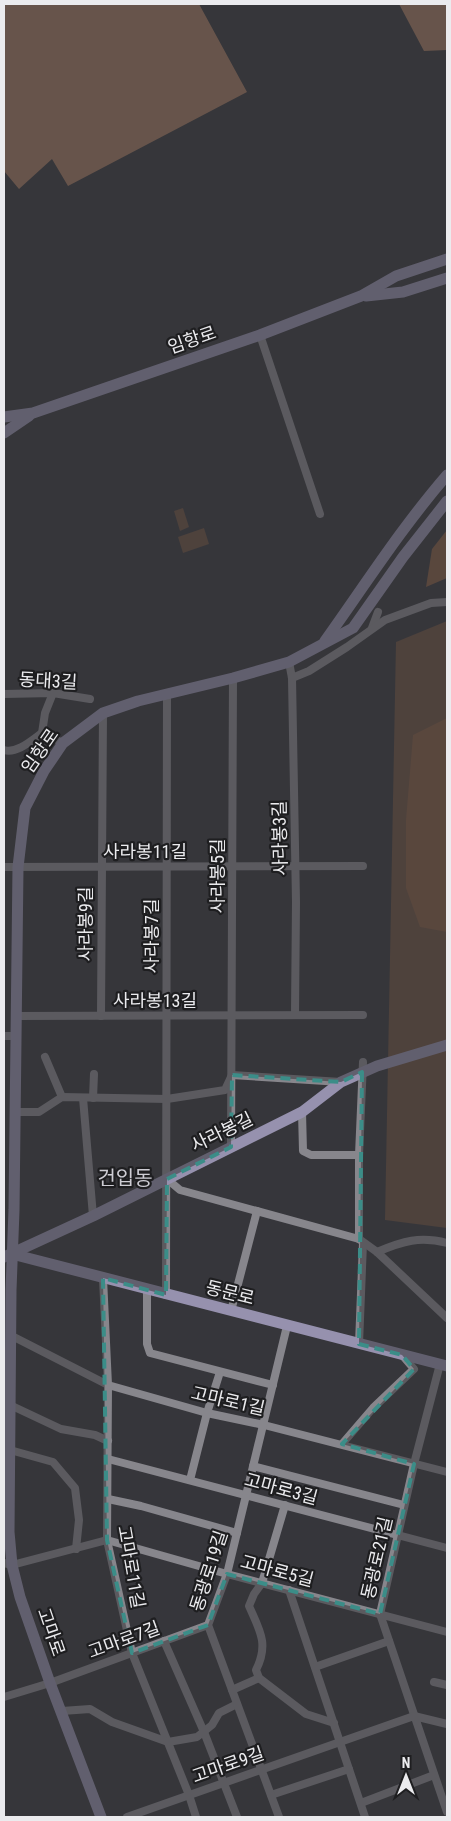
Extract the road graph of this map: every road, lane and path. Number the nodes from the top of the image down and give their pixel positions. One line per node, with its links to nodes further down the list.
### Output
1 (447, 258): 3 (main road, 임항로)
2 (447, 278): 3 (main road, 임항로)
3 (362, 296): 4 (main road, 임항로)
4 (260, 335): 5 (main road, 임항로); 10 (street)
5 (33, 413): 6 (main road, 임항로); 7 (main road, 임항로)
6 (4, 417)
7 (4, 432)
8 (447, 475): 14 (main road, 임항로)
9 (447, 501): 14 (main road, 임항로)
10 (320, 514)
11 (447, 602): 13 (street)
12 (378, 612): 13 (street)
13 (372, 628): 17 (street)
14 (322, 644): 15 (main road, 임항로)
15 (289, 662): 16 (main road, 임항로); 17 (street, 사라봉3길)
16 (233, 678): 20 (main road, 임항로); 32 (street, 사라봉5길)
17 (292, 678): 28 (street, 사라봉3길)
18 (53, 693): 19 (street, 동대3길); 21 (street, 동대3길); 23 (street)
19 (4, 694)
20 (167, 694): 22 (main road, 임항로); 27 (street, 사라봉7길)
21 (90, 699)
22 (102, 713): 24 (main road, 임항로); 31 (street, 사라봉9길)
23 (42, 732): 24 (street); 25 (street)
24 (63, 743): 26 (main road, 임항로)
25 (4, 750)
26 (18, 866): 30 (street, 사라봉11길); 31 (street, 사라봉11길); 35 (main road, 임항로)
27 (167, 866): 31 (street, 사라봉11길); 32 (street, 사라봉11길); 37 (street, 사라봉7길)
28 (295, 866): 29 (street, 사라봉11길); 32 (street, 사라봉11길); 33 (street, 사라봉3길)
29 (363, 866)
30 (4, 867)
31 (102, 867): 36 (street, 사라봉9길)
32 (233, 867): 38 (street, 사라봉5길)
33 (294, 1014): 34 (street, 사라봉13길); 38 (street, 사라봉13길)
34 (363, 1015)
35 (16, 1016): 36 (street, 사라봉13길); 40 (main road, 임항로)
36 (100, 1016): 37 (street, 사라봉13길)
37 (167, 1016): 38 (street, 사라봉13길); 50 (street, 사라봉7길)
38 (232, 1016): 45 (street, 사라봉5길)
39 (4, 1036): 40 (street)
40 (16, 1036): 51 (main road, 임항로)
41 (447, 1045): 43 (main road, 사라봉길)
42 (45, 1057): 47 (street)
43 (363, 1067): 46 (main road, 사라봉길); 54 (street)
44 (94, 1074): 49 (street)
45 (232, 1075): 46 (street); 50 (street); 53 (street, 사라봉5길)
46 (341, 1082): 52 (main road, 사라봉길)
47 (62, 1097): 48 (street); 51 (street)
48 (83, 1098): 49 (street); 58 (street)
49 (93, 1098): 50 (street)
50 (167, 1099): 55 (street, 사라봉7길)
51 (16, 1112): 56 (main road, 임항로)
52 (302, 1112): 53 (main road, 사라봉길); 54 (street)
53 (231, 1147): 55 (main road, 사라봉길)
54 (359, 1155): 59 (street)
55 (167, 1179): 57 (street); 58 (main road, 사라봉길); 65 (street, 사라봉7길)
56 (9, 1210): 62 (main road, 임항로)
57 (257, 1212): 59 (street); 67 (street)
58 (92, 1216): 62 (main road, 사라봉길)
59 (361, 1241): 61 (street); 71 (street)
60 (447, 1243): 61 (street)
61 (378, 1252): 68 (street)
62 (8, 1256): 63 (main road, 동문로); 66 (main road, 고마로)
63 (103, 1278): 64 (main road, 동문로); 75 (street, 고마로11길)
64 (147, 1290): 65 (main road, 동문로); 74 (street)
65 (166, 1295): 67 (main road, 동문로)
66 (7, 1310): 70 (main road, 고마로)
67 (232, 1311): 69 (main road, 동문로)
68 (447, 1318)
69 (287, 1326): 71 (main road, 동문로); 76 (street, 동광로19길)
70 (10, 1335): 75 (street, 고마로1길); 77 (main road, 고마로)
71 (359, 1344): 72 (main road, 동문로)
72 (402, 1355): 73 (main road, 동문로); 81 (street)
73 (444, 1365): 84 (street, 동광로21길)
74 (220, 1372): 76 (street); 78 (street)
75 (108, 1385): 78 (street, 고마로1길); 80 (street, 고마로11길)
76 (273, 1385): 79 (street, 동광로19길)
77 (7, 1406): 80 (street); 82 (main road, 고마로)
78 (207, 1413): 79 (street, 고마로1길); 87 (street)
79 (264, 1425): 81 (street, 고마로1길); 85 (street, 동광로19길)
80 (108, 1441): 83 (street, 고마로11길)
81 (342, 1444): 84 (street, 고마로1길)
82 (7, 1450): 92 (main road, 고마로); 97 (street)
83 (108, 1459): 87 (street, 고마로3길); 89 (street, 고마로11길)
84 (414, 1464): 86 (street, 고마로1길); 91 (street, 동광로21길)
85 (253, 1466): 88 (street, 동광로19길); 91 (street)
86 (447, 1472)
87 (190, 1480): 88 (street, 고마로3길)
88 (247, 1495): 90 (street, 고마로3길); 93 (street, 동광로19길)
89 (108, 1499): 93 (street); 95 (street, 고마로11길)
90 (285, 1505): 94 (street, 고마로3길); 100 (street)
91 (404, 1505): 94 (street, 동광로21길)
92 (6, 1533): 98 (main road, 고마로)
93 (238, 1533): 99 (street, 동광로19길)
94 (398, 1535): 96 (street, 고마로3길); 102 (street, 동광로21길)
95 (107, 1540): 97 (street); 99 (street, 고마로5길); 107 (street, 고마로11길)
96 (447, 1548)
97 (76, 1549): 98 (street)
98 (8, 1564): 111 (main road, 고마로)
99 (227, 1574): 100 (street, 고마로5길); 103 (street, 동광로19길)
100 (262, 1583): 101 (street, 고마로5길); 109 (street)
101 (289, 1590): 102 (street, 고마로5길); 108 (street)
102 (380, 1614): 104 (street, 고마로5길); 106 (street, 동광로21길)
103 (208, 1625): 105 (street, 고마로7길); 113 (street, 동광로19길)
104 (447, 1632)
105 (164, 1641): 107 (street, 고마로7길); 120 (street)
106 (389, 1641): 108 (street); 117 (street, 동광로21길)
107 (132, 1653): 111 (street, 고마로7길); 121 (street, 고마로11길)
108 (315, 1667): 118 (street)
109 (259, 1678): 113 (street); 118 (street)
110 (434, 1682): 112 (street)
111 (50, 1683): 114 (street, 고마로7길); 116 (main road, 고마로)
112 (447, 1685)
113 (232, 1690): 115 (street, 동광로19길)
114 (4, 1698)
115 (237, 1704): 120 (street); 124 (street, 동광로19길)
116 (62, 1711): 121 (street); 131 (main road, 고마로)
117 (414, 1716): 119 (street); 122 (street, 고마로9길); 125 (street, 동광로21길)
118 (334, 1724): 122 (street)
119 (447, 1724)
120 (204, 1732): 121 (street); 126 (street)
121 (168, 1742): 127 (street, 고마로11길)
122 (340, 1742): 123 (street); 124 (street, 고마로9길)
123 (349, 1769): 128 (street); 129 (street)
124 (262, 1770): 126 (street, 고마로9길); 128 (street, 동광로19길)
125 (434, 1775): 129 (street); 130 (street, 동광로21길)
126 (224, 1783): 127 (street, 고마로9길); 134 (street)
127 (189, 1795): 132 (street, 고마로9길); 133 (street, 고마로11길)
128 (271, 1795): 135 (street, 동광로19길)
129 (361, 1803): 136 (street)
130 (447, 1812)
131 (101, 1817)
132 (127, 1817)
133 (196, 1817)
134 (237, 1817)
135 (279, 1817)
136 (365, 1817)

